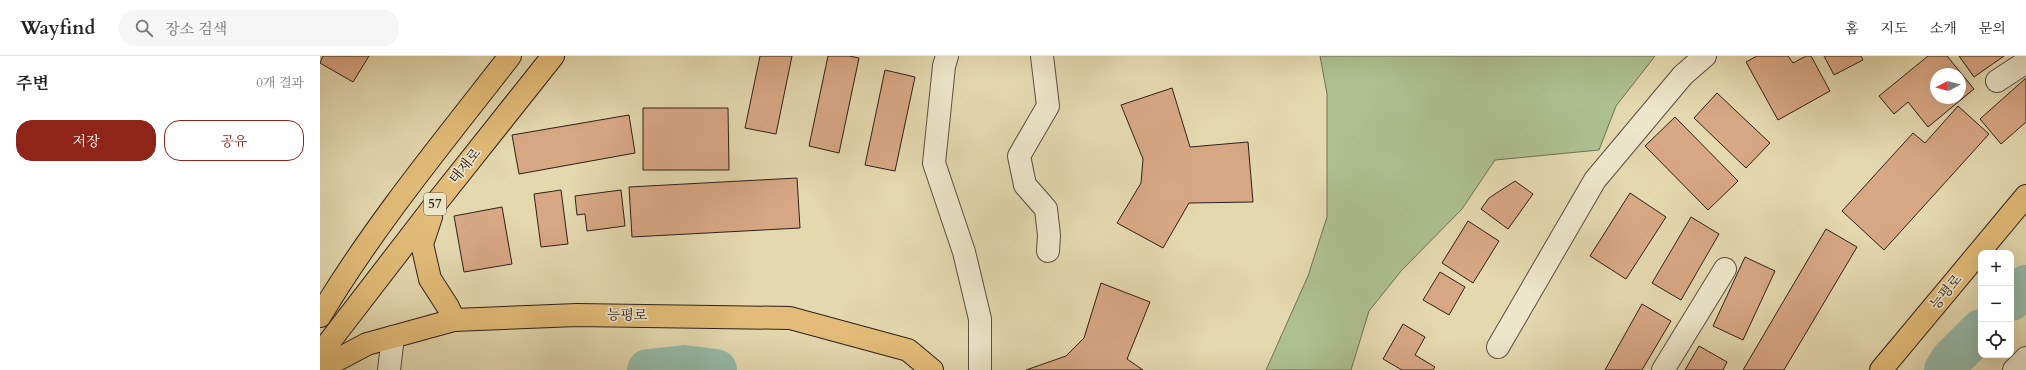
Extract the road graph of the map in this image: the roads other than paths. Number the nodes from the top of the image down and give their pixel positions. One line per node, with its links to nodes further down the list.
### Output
1 (510, 56): 12 (main road, 57)
2 (553, 56): 9 (main road, 태재로 / 57)
3 (947, 56): 21 (lane)
4 (1042, 56): 10 (lane)
5 (1705, 56): 15 (lane)
6 (2026, 62): 7 (lane)
7 (1997, 80)
8 (2026, 196): 23 (main road, 능평로)
9 (437, 202): 13 (main road); 16 (main road, 태재로 / 57)
10 (1048, 251)
11 (1725, 269): 22 (lane)
12 (320, 316)
13 (454, 320): 14 (main road, 능평로); 20 (main road, 능평로)
14 (394, 336): 18 (main road, 능평로); 19 (lane)
15 (1498, 346)
16 (320, 354)
17 (2026, 358): 24 (lane)
18 (320, 369)
19 (389, 370)
20 (932, 370)
21 (980, 370)
22 (1663, 370)
23 (1881, 370)
24 (2014, 370)

